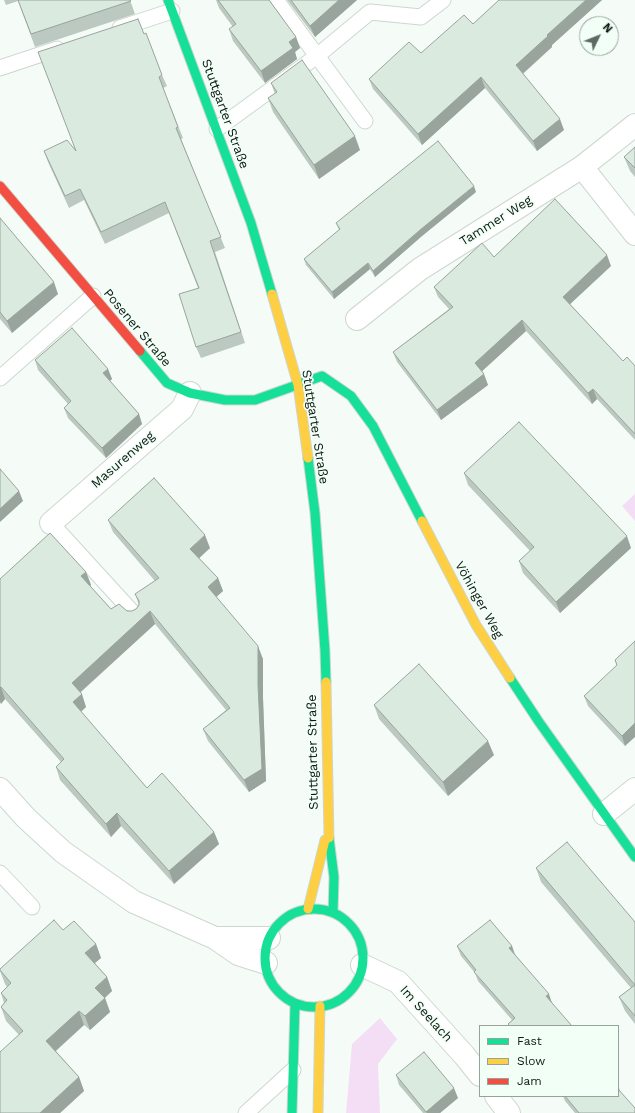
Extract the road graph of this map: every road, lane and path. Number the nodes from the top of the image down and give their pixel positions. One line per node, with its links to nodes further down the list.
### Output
1 (276, 0): 6 (lane)
2 (443, 0): 6 (lane)
3 (170, 5): 4 (lane); 10 (street, Stuttgarter Straße)
4 (105, 33)
5 (67, 46): 7 (lane)
6 (316, 56): 8 (lane); 10 (lane)
7 (0, 68)
8 (365, 121)
9 (635, 125): 11 (street, Tammer Weg)
10 (217, 129): 17 (street, Stuttgarter Straße)
11 (582, 167): 13 (street); 15 (street, Tammer Weg)
12 (0, 186): 14 (street, Posener Straße)
13 (635, 234)
14 (93, 296): 16 (lane); 18 (street, Posener Straße)
15 (357, 319)
16 (0, 378)
17 (298, 385): 18 (street, Posener Straße); 23 (street, Vöhinger Weg); 24 (street, Stuttgarter Straße)
18 (190, 393): 19 (street, Masurenweg)
19 (51, 523): 20 (lane)
20 (135, 615)
21 (0, 789): 30 (street)
22 (635, 789): 23 (street)
23 (604, 814): 25 (street, Vöhinger Weg)
24 (328, 831): 28 (street, Stuttgarter Straße); 29 (street, Stuttgarter Straße)
25 (635, 857)
26 (0, 873): 27 (lane)
27 (32, 907)
28 (308, 909): 29 (street); 31 (street)
29 (333, 913): 33 (street)
30 (215, 938): 31 (street); 32 (street)
31 (269, 938): 32 (street)
32 (266, 963): 34 (street)
33 (362, 965): 35 (street); 37 (street, Im Seelach)
34 (295, 1003): 35 (street); 36 (street)
35 (320, 1006): 41 (street)
36 (293, 1070): 39 (lane); 40 (street)
37 (479, 1075)
38 (497, 1097): 42 (street)
39 (246, 1113)
40 (292, 1113)
41 (318, 1113)
42 (509, 1113)

